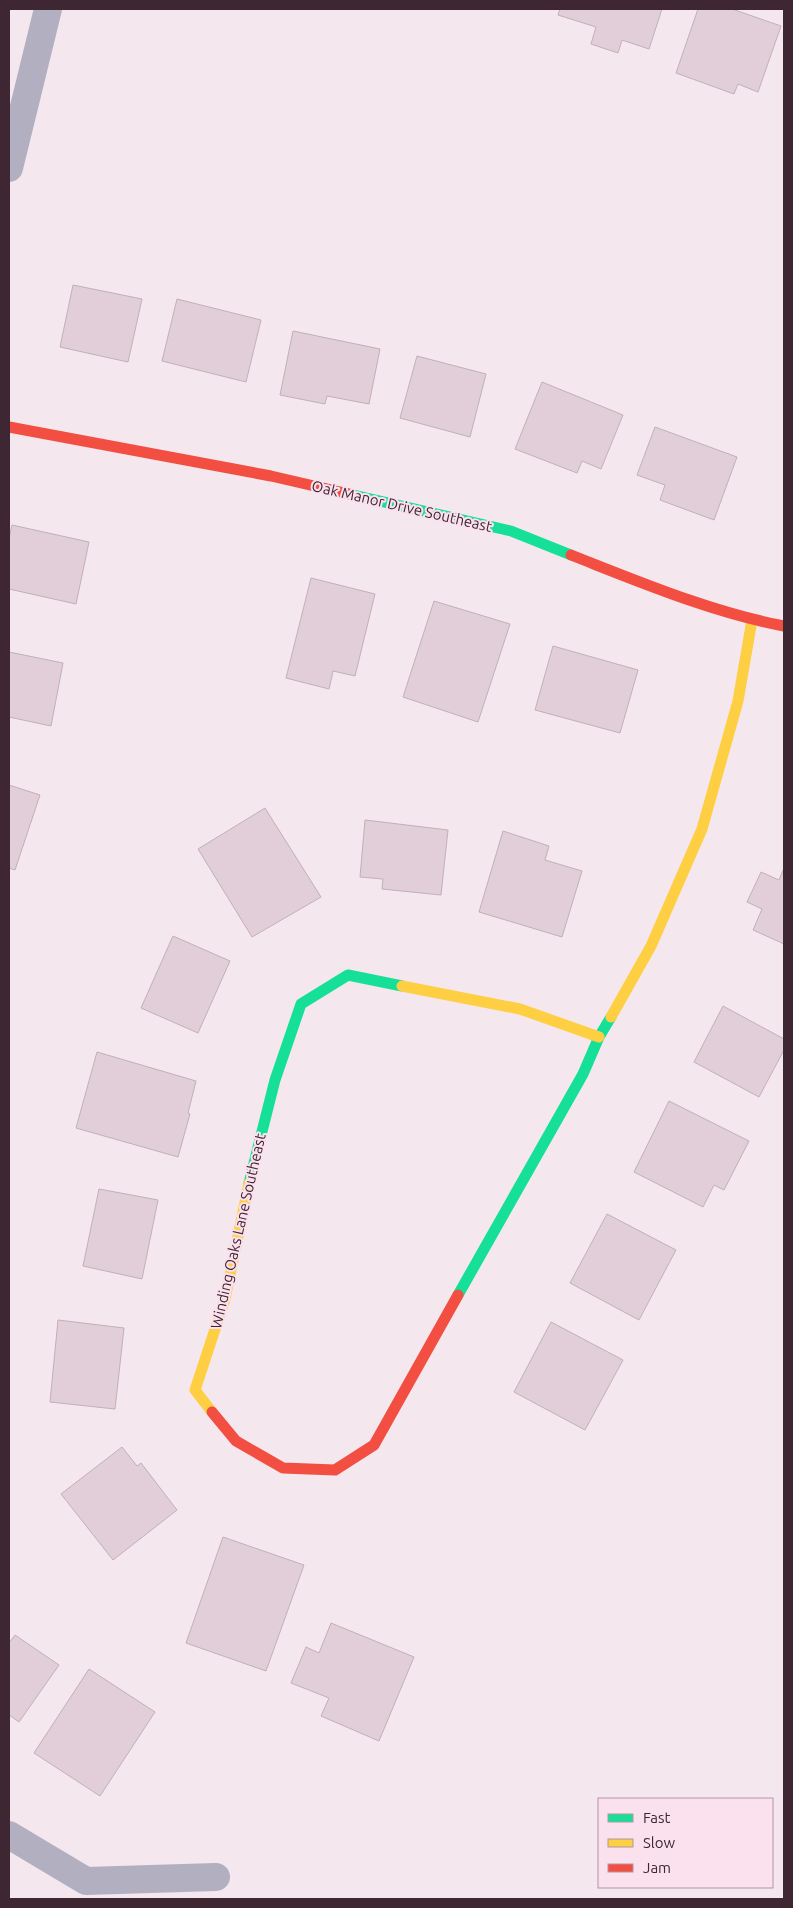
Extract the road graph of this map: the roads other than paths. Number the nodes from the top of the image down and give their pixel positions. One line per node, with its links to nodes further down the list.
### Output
1 (48, 9): 2 (street)
2 (9, 168)
3 (9, 426): 4 (street, Oak Manor Drive Southeast)
4 (752, 620): 5 (street, Oak Manor Drive Southeast); 6 (street, Winding Oaks Lane Southeast)
5 (784, 626)
6 (598, 1036): 6 (street, Winding Oaks Lane Southeast)
7 (9, 1835): 8 (street)
8 (216, 1877)

